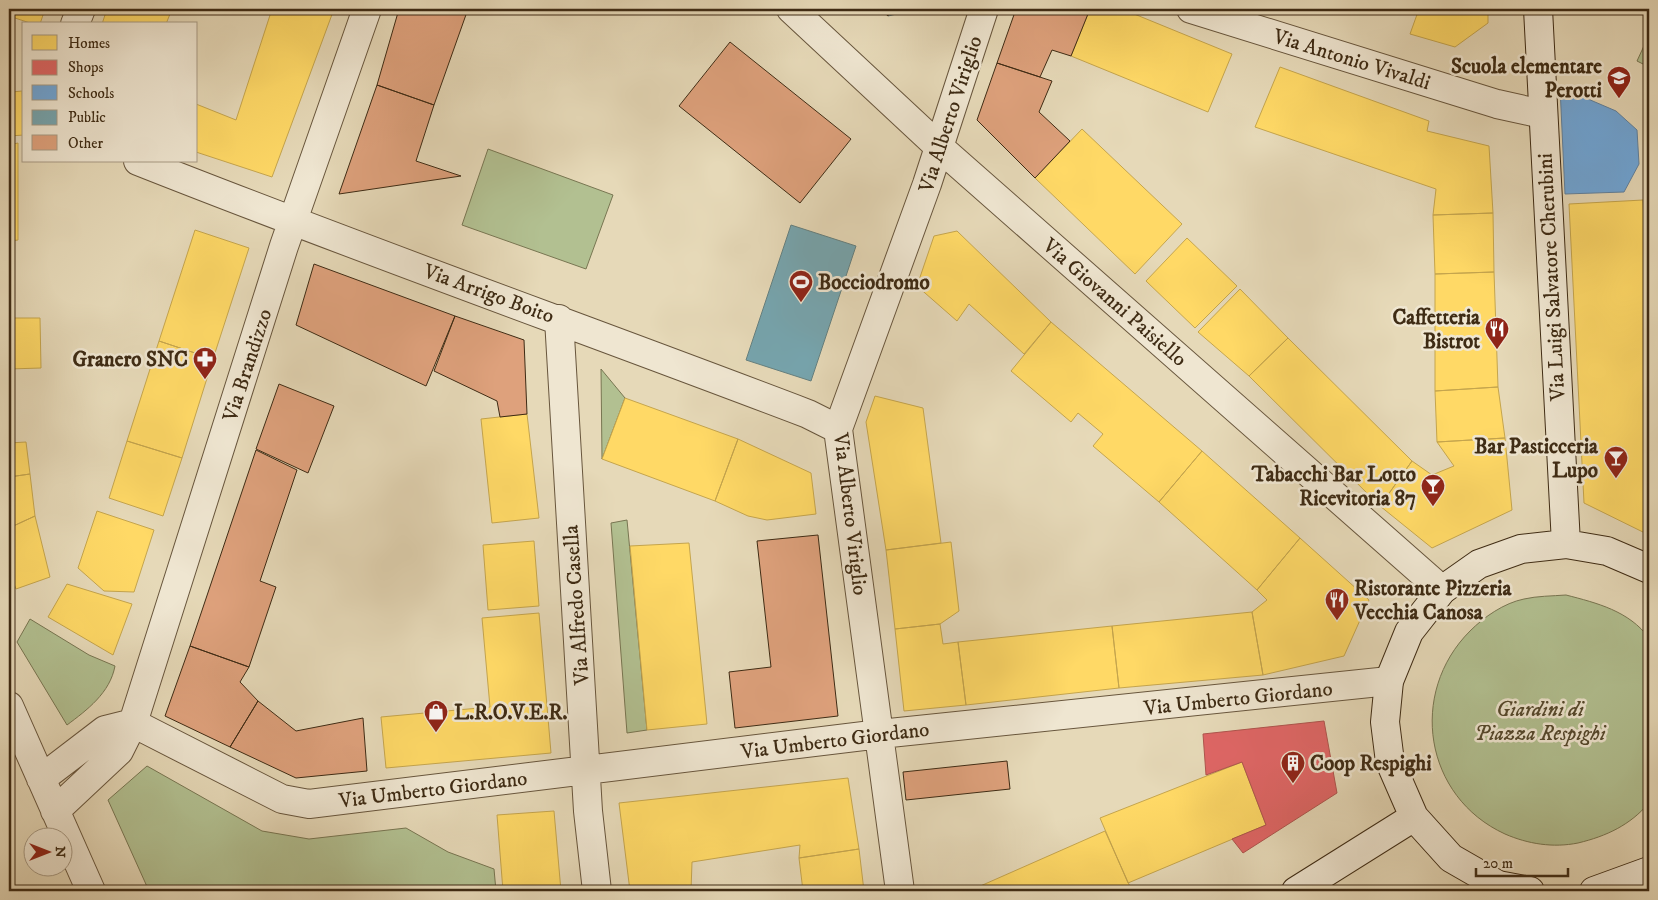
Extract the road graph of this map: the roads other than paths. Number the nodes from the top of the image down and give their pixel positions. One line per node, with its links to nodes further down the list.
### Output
1 (80, 9): 7 (street)
2 (367, 9): 11 (street, Via Brandizzo)
3 (791, 9): 9 (street, Via Giovanni Paisiello)
4 (984, 9): 9 (street, Via Alberto Viriglio)
5 (1191, 9): 8 (street, Via Antonio Vivaldi)
6 (1538, 9): 8 (street, Via Luigi Salvatore Cherubini)
7 (76, 22)
8 (1542, 114): 14 (street, Via Luigi Salvatore Cherubini)
9 (938, 146): 13 (street, Via Alberto Viriglio); 16 (street, Via Giovanni Paisiello)
10 (141, 162): 11 (street, Via Arrigo Boito)
11 (293, 222): 12 (street, Via Arrigo Boito); 19 (street, Via Brandizzo)
12 (559, 319): 13 (street, Via Arrigo Boito); 21 (street, Via Alfredo Casella)
13 (838, 429): 20 (street, Via Alberto Viriglio)
14 (1566, 544): 15 (street); 16 (street)
15 (1649, 569)
16 (1442, 590): 17 (street)
17 (1389, 682): 20 (street, Via Umberto Giordano); 24 (street)
18 (9, 706): 22 (street)
19 (133, 723): 21 (street, Via Umberto Giordano); 22 (street); 23 (street, Via Brandizzo)
20 (880, 734): 21 (street, Via Umberto Giordano); 28 (street, Via Alberto Viriglio)
21 (586, 770): 27 (street, Via Alfredo Casella)
22 (41, 779): 23 (street)
23 (55, 811): 26 (street)
24 (1414, 817): 29 (street); 30 (street)
25 (1649, 871): 32 (street)
26 (91, 891)
27 (597, 891)
28 (900, 891)
29 (1296, 891)
30 (1530, 891)
31 (1594, 891): 32 (street)
32 (1599, 891)

